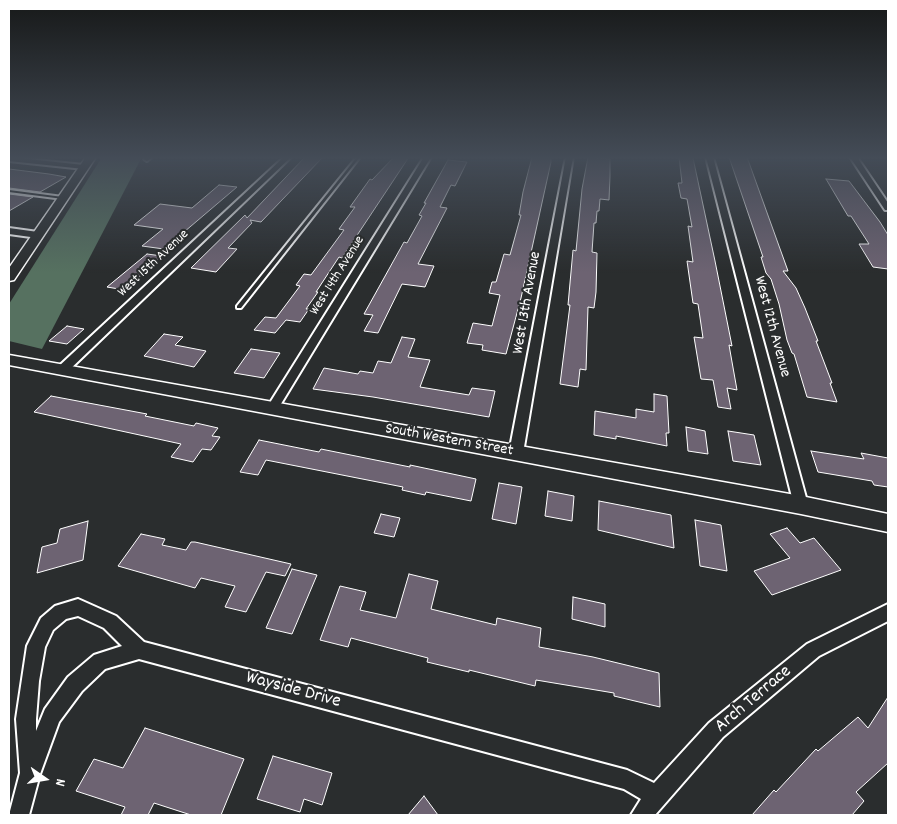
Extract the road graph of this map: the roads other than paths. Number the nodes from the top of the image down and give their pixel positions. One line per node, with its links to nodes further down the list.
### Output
1 (44, 195): 9 (lane)
2 (66, 195): 9 (main road)
3 (247, 195): 16 (street, West 15th Avenue)
4 (328, 195): 14 (lane)
5 (404, 195): 17 (street, West 14th Avenue)
6 (563, 195): 18 (street, West 13th Avenue)
7 (719, 195): 19 (street, West 12th Avenue)
8 (879, 195): 10 (street)
9 (64, 198): 12 (main road)
10 (888, 208)
11 (9, 231): 12 (street)
12 (38, 235): 13 (main road)
13 (9, 277)
14 (239, 307)
15 (9, 360): 16 (main road, South Western Street)
16 (62, 370): 17 (main road, South Western Street)
17 (272, 409): 18 (main road, South Western Street)
18 (516, 453): 19 (main road, South Western Street)
19 (801, 504): 20 (main road, South Western Street)
20 (888, 523)
21 (888, 612): 24 (street, Arch Terrace)
22 (139, 650): 23 (street); 23 (street); 24 (street, Wayside Drive)
23 (30, 774): 25 (street)
24 (657, 796): 26 (street, Arch Terrace)
25 (18, 815)
26 (642, 815)

